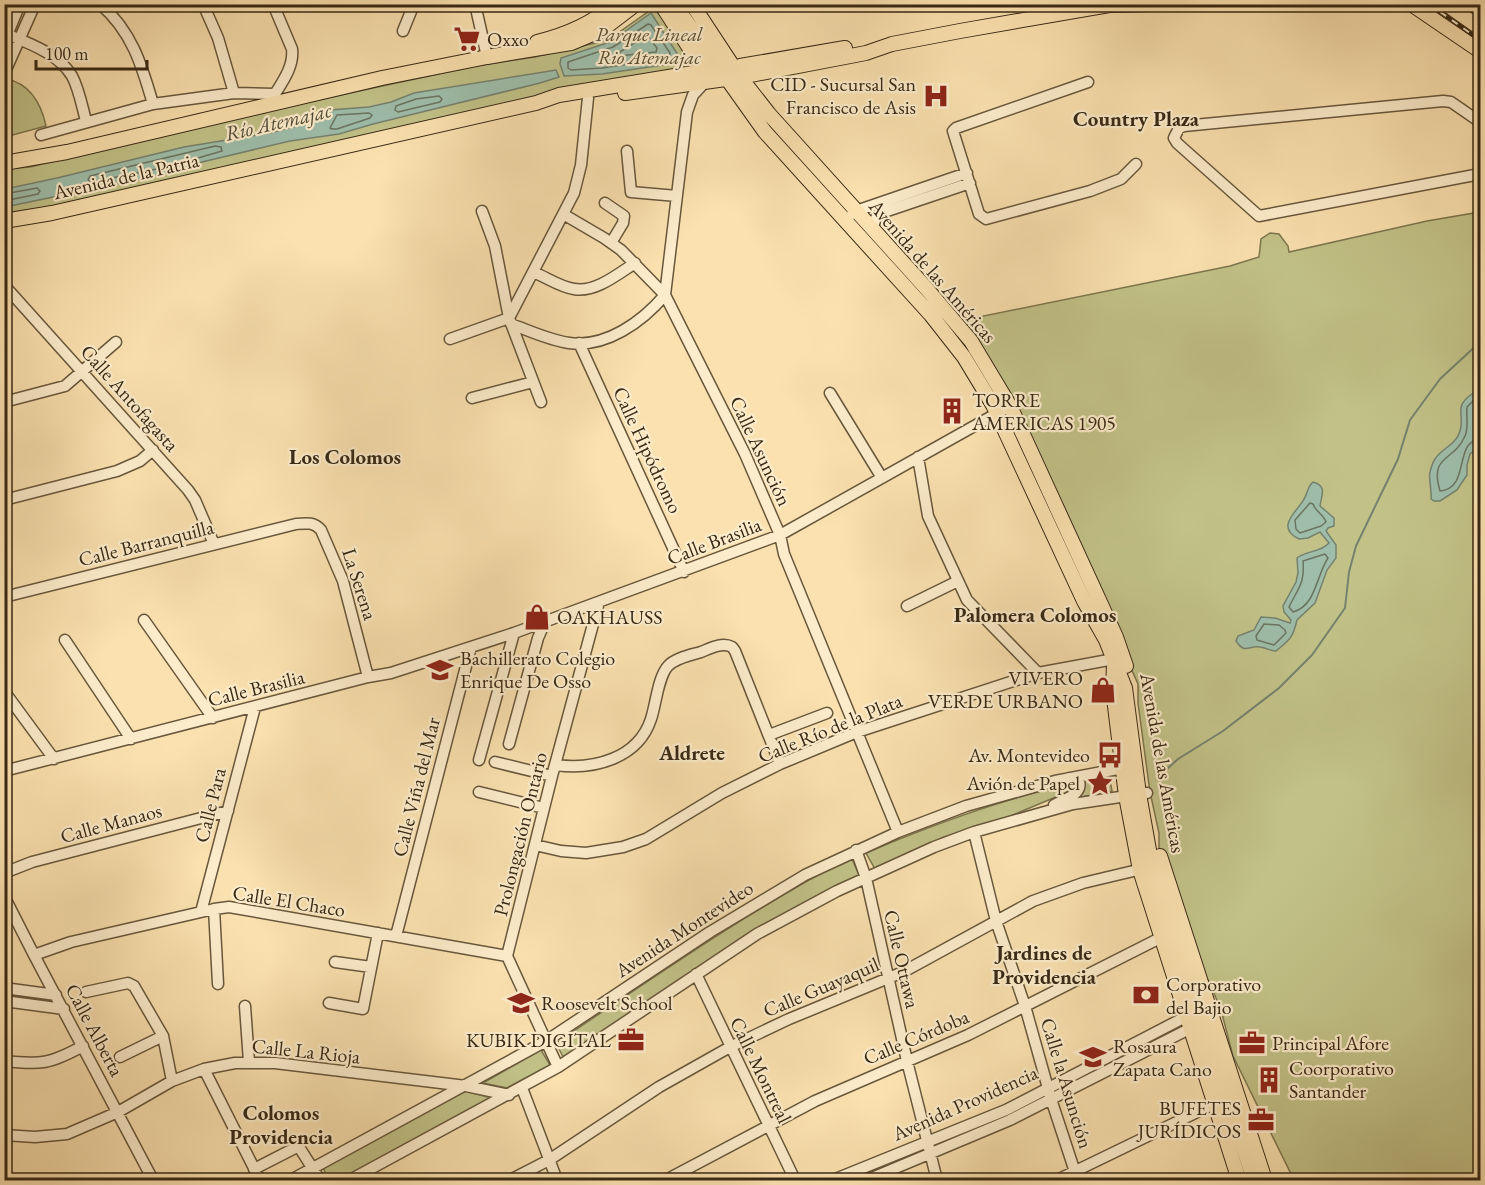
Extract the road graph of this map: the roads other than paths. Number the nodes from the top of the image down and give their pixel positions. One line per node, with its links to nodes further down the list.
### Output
1 (20, 4): 19 (street)
2 (35, 4): 20 (street)
3 (100, 4): 31 (street)
4 (203, 4): 27 (street)
5 (273, 4): 28 (street)
6 (414, 4): 18 (street)
7 (475, 4): 22 (street)
8 (615, 4): 22 (main road, Avenida de la Patria)
9 (636, 4): 22 (main road, Avenida de la Patria)
10 (661, 4): 24 (main road)
11 (674, 4): 24 (main road, Avenida de las Américas)
12 (692, 4): 24 (main road, Avenida de las Américas)
13 (1151, 4): 16 (main road, Avenida de la Patria)
14 (1411, 4): 21 (main road)
15 (1446, 4): 17 (main road)
16 (1114, 5): 24 (main road, Avenida de la Patria)
17 (1480, 28)
18 (403, 30)
19 (5, 36): 20 (street)
20 (20, 40): 23 (street); 32 (street)
21 (1480, 51)
22 (487, 57): 28 (main road, Avenida de la Patria)
23 (4, 74)
24 (735, 74): 25 (main road, Avenida de la Patria); 45 (main road, Avenida de las Américas)
25 (702, 77): 29 (main road, Avenida de la Patria); 30 (main road, Avenida de la Patria); 41 (street)
26 (1088, 82): 39 (street)
27 (234, 93): 28 (street); 31 (street)
28 (279, 98): 36 (main road, Avenida de la Patria)
29 (588, 98): 30 (main road, Avenida de la Patria); 44 (street)
30 (536, 103): 46 (main road, Avenida de la Patria)
31 (153, 104): 32 (street)
32 (86, 121): 34 (street)
33 (1480, 122): 38 (street)
34 (42, 135)
35 (627, 151): 41 (street)
36 (4, 163)
37 (1136, 164): 39 (street)
38 (1480, 174)
39 (968, 178): 40 (street)
40 (922, 193): 45 (street); 47 (street)
41 (677, 196): 52 (street)
42 (605, 203): 48 (street)
43 (482, 211): 54 (street)
44 (563, 214): 48 (street, Calle Asunción); 50 (street)
45 (850, 215): 47 (main road, Avenida de las Américas); 60 (main road, Avenida de las Américas)
46 (4, 221)
47 (872, 229): 63 (main road, Avenida de las Américas)
48 (611, 243): 49 (street, Calle Asunción)
49 (635, 263): 50 (street); 52 (street, Calle Asunción)
50 (533, 272): 54 (street)
51 (4, 285): 53 (street, Calle Antofagasta)
52 (664, 295): 57 (street); 72 (street, Calle Asunción)
53 (9, 297): 58 (street, Calle Antofagasta)
54 (510, 321): 55 (street); 57 (street); 59 (street)
55 (450, 339)
56 (116, 342): 58 (street)
57 (579, 344): 74 (street, Calle Hipódromo)
58 (83, 371): 64 (street); 67 (street, Calle Antofagasta)
59 (533, 382): 62 (street); 65 (street)
60 (980, 385): 63 (main road); 66 (main road, Avenida de las Américas)
61 (830, 393): 69 (street)
62 (472, 398)
63 (1008, 401): 66 (street, Calle Brasilia); 105 (main road, Avenida de las Américas)
64 (4, 402)
65 (541, 402)
66 (997, 413): 68 (street, Calle Brasilia); 84 (main road, Avenida de las Américas)
67 (153, 450): 70 (street); 73 (street, Calle Antofagasta)
68 (918, 457): 69 (street, Calle Brasilia); 75 (street)
69 (882, 478): 72 (street, Calle Brasilia)
70 (4, 500)
71 (296, 524): 73 (street, Calle Barranquilla); 86 (street, La Serena)
72 (780, 536): 74 (street, Calle Brasilia); 91 (street, Calle Asunción)
73 (214, 544): 76 (street, Calle Barranquilla)
74 (684, 572): 77 (street, Calle Brasilia)
75 (958, 581): 78 (street); 85 (street)
76 (4, 597)
77 (599, 602): 80 (street, Calle Brasilia); 99 (street, Prolongación Ontario)
78 (907, 606)
79 (144, 620): 90 (street)
80 (544, 622): 81 (street, Calle Brasilia); 94 (street)
81 (514, 633): 83 (street, Calle Brasilia); 96 (street)
82 (65, 640): 93 (street)
83 (471, 647): 86 (street, Calle Brasilia); 122 (street, Calle Viña del Mar)
84 (1114, 659): 85 (street, Calle Río de la Plata); 100 (main road, Avenida de las Américas); 105 (main road, Avenida de las Américas)
85 (1038, 673): 91 (street, Calle Río de la Plata)
86 (368, 677): 88 (street, Calle Brasilia)
87 (4, 691): 95 (street)
88 (255, 707): 90 (street, Calle Brasilia); 107 (street, Calle Para)
89 (826, 713): 92 (street)
90 (213, 718): 93 (street, Calle Brasilia)
91 (857, 732): 98 (street, Calle Río de la Plata); 109 (street, Calle Asunción)
92 (769, 735): 98 (street); 99 (street)
93 (131, 739): 95 (street, Calle Brasilia)
94 (509, 744)
95 (54, 759): 101 (street, Calle Brasilia)
96 (479, 760)
97 (495, 762): 102 (street)
98 (780, 764): 111 (street, Calle Río de la Plata)
99 (556, 765): 102 (street, Prolongación Ontario)
100 (1123, 768): 103 (street, Avenida Montevideo); 105 (main road, Avenida de las Américas)
101 (4, 771)
102 (552, 776): 106 (street, Prolongación Ontario)
103 (1069, 778): 108 (street); 109 (street, Avenida Montevideo)
104 (479, 792): 106 (street)
105 (1137, 794): 108 (street); 113 (main road, Avenida de las Américas); 113 (main road, Avenida de las Américas)
106 (544, 808): 111 (street, Prolongación Ontario)
107 (228, 811): 114 (street, Calle Manaos); 118 (street, Calle Para)
108 (1034, 814): 110 (street)
109 (898, 832): 112 (street, Avenida Montevideo)
110 (974, 832): 115 (street); 119 (street, Calle la Asunción)
111 (535, 845): 124 (street, Prolongación Ontario)
112 (856, 850): 115 (street, Calle Ottawa); 140 (street, Avenida Montevideo)
113 (1151, 867): 119 (street, Calle Guayaquil); 120 (main road, Avenida de las Américas); 120 (main road, Avenida de las Américas)
114 (4, 873)
115 (866, 878): 127 (street); 128 (street, Calle Ottawa)
116 (4, 896): 123 (street, Calle Alberta)
117 (214, 909): 118 (street, Calle El Chaco); 121 (street, Calle El Chaco); 129 (street)
118 (201, 912): 123 (street, Calle El Chaco)
119 (996, 921): 128 (street, Calle Guayaquil); 136 (street, Calle la Asunción)
120 (1171, 932): 136 (street, Calle Córdoba); 138 (main road, Avenida de las Américas); 138 (main road, Avenida de las Américas)
121 (378, 933): 122 (street, Calle El Chaco); 126 (street)
122 (396, 936): 124 (street, Calle El Chaco)
123 (34, 955): 132 (street, Calle Alberta)
124 (507, 956): 140 (street)
125 (335, 962): 126 (street)
126 (371, 967): 134 (street)
127 (696, 974): 142 (street, Calle Montreal); 147 (street)
128 (888, 979): 142 (street, Calle Guayaquil); 145 (street, Calle Ottawa)
129 (218, 984)
130 (4, 988): 132 (street)
131 (86, 992): 139 (street)
132 (56, 994): 137 (street, Calle Alberta)
133 (4, 1001): 137 (street)
134 (330, 1003)
135 (245, 1006): 146 (street)
136 (1025, 1006): 145 (street, Calle Córdoba); 152 (street, Calle la Asunción)
137 (64, 1009): 141 (street, Calle Alberta)
138 (1199, 1017): 152 (street, Avenida Providencia); 154 (main road, Avenida de las Américas); 155 (main road, Avenida de las Américas)
139 (163, 1036): 143 (street); 149 (street)
140 (546, 1041): 147 (street); 150 (street, Avenida Montevideo)
141 (83, 1046): 144 (street); 156 (street, Calle Alberta)
142 (730, 1047): 157 (street, Calle Montreal); 161 (street, Calle Guayaquil)
143 (120, 1057)
144 (4, 1061)
145 (907, 1061): 157 (street, Calle Córdoba); 159 (street, Calle Ottawa)
146 (249, 1062): 148 (street, Calle La Rioja); 150 (street, Calle La Rioja)
147 (558, 1067): 151 (street)
148 (204, 1069): 149 (street, Calle La Rioja); 163 (street)
149 (172, 1081): 156 (street, Calle La Rioja)
150 (466, 1086): 153 (street, Calle La Rioja); 162 (street, Avenida Montevideo)
151 (522, 1088): 153 (street); 161 (street)
152 (1049, 1093): 159 (street, Avenida Providencia); 160 (street, Avenida Providencia); 164 (street, Calle la Asunción)
153 (509, 1095): 169 (street)
154 (1232, 1095): 155 (street); 179 (main road, Avenida de las Américas); 180 (main road, Avenida de las Américas)
155 (1214, 1104): 164 (street); 178 (main road, Avenida de las Américas)
156 (118, 1112): 158 (street, Calle La Rioja); 165 (street, Calle Alberta)
157 (768, 1125): 172 (street, Calle Córdoba); 173 (street, Calle Montreal)
158 (4, 1135)
159 (927, 1141): 160 (street, Calle Ottawa); 174 (street, Avenida Providencia)
160 (930, 1153): 175 (street, Avenida Providencia); 176 (street, Calle Ottawa)
161 (549, 1160): 170 (street, Calle Guayaquil); 171 (street)
162 (313, 1168): 163 (street); 167 (street, Avenida Montevideo); 168 (street)
163 (254, 1169): 166 (street)
164 (1076, 1172): 177 (street)
165 (149, 1179)
166 (260, 1180)
167 (291, 1180)
168 (320, 1180)
169 (350, 1180)
170 (510, 1180)
171 (556, 1180)
172 (666, 1180)
173 (795, 1180)
174 (833, 1180)
175 (867, 1180)
176 (937, 1180)
177 (1057, 1180)
178 (1239, 1180)
179 (1254, 1180)
180 (1265, 1180)

